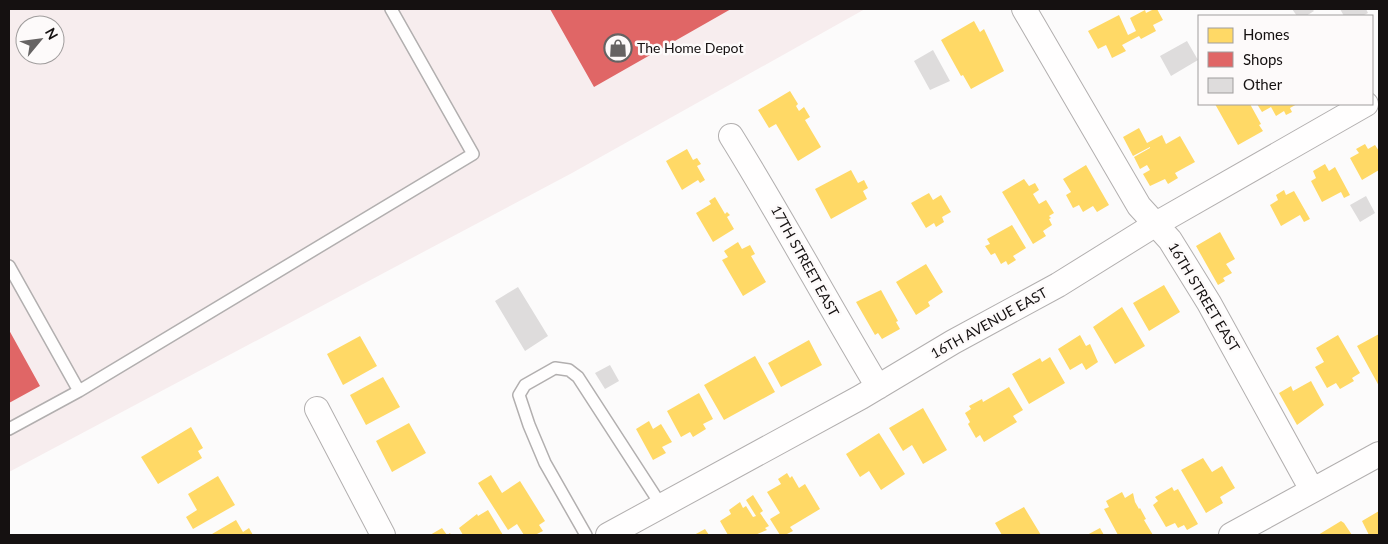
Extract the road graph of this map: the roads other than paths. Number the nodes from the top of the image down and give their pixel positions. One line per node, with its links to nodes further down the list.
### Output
1 (391, 9): 8 (lane)
2 (1024, 9): 5 (street, 16TH STREET EAST)
3 (1364, 105): 5 (street, 16TH AVENUE EAST)
4 (731, 136): 7 (street, 17TH STREET EAST)
5 (1156, 224): 7 (street, 16TH AVENUE EAST); 12 (street, 16TH STREET EAST)
6 (9, 266): 8 (lane)
7 (878, 387): 13 (street, 16TH AVENUE EAST)
8 (79, 390): 10 (lane)
9 (317, 409): 14 (street)
10 (9, 429)
11 (1379, 454): 12 (street)
12 (1312, 490): 17 (street)
13 (661, 505): 15 (lane); 16 (street, 16TH AVENUE EAST)
14 (383, 535)
15 (586, 535)
16 (608, 535)
17 (1232, 535)

